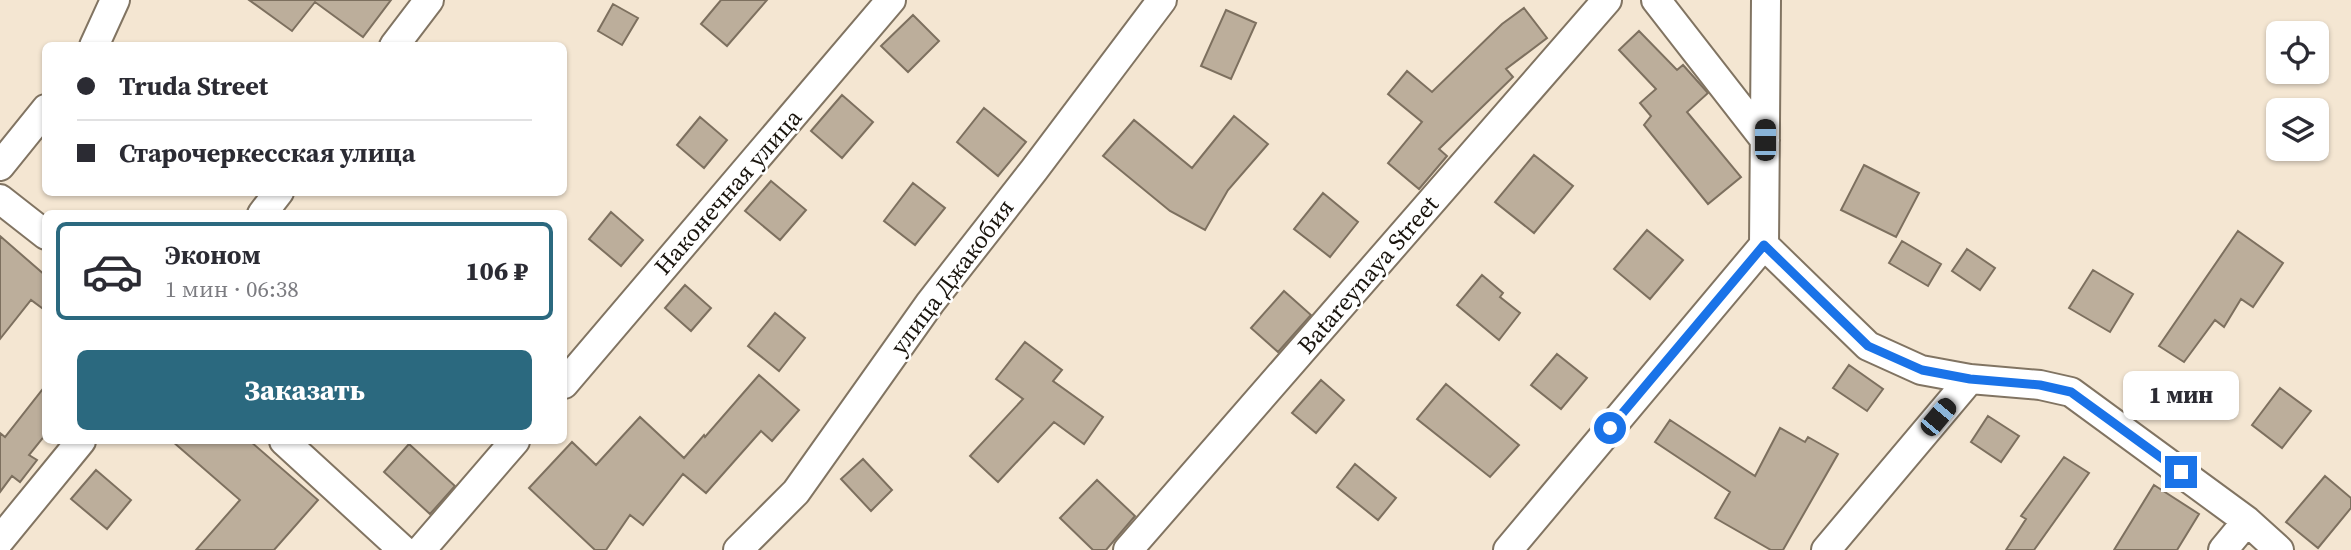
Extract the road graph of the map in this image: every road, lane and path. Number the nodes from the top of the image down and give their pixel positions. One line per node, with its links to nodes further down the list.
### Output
1 (115, 0): 8 (street)
2 (429, 0): 9 (street)
3 (891, 0): 19 (street, Наконечная улица)
4 (1162, 0): 27 (street, улица Джакобия)
5 (1607, 0): 28 (street, Batareynaya Street)
6 (1656, 0): 11 (street)
7 (1766, 0): 11 (street)
8 (96, 42)
9 (397, 42)
10 (42, 113): 12 (street)
11 (1765, 140): 17 (street)
12 (0, 166)
13 (276, 196): 15 (street)
14 (0, 199): 16 (street)
15 (265, 210)
16 (42, 232)
17 (1764, 245): 18 (street); 29 (street)
18 (1970, 379): 23 (street); 30 (street)
19 (567, 380)
20 (79, 444): 24 (street)
21 (287, 444): 25 (street)
22 (512, 444): 26 (street)
23 (2247, 521): 31 (street); 32 (street)
24 (0, 540)
25 (402, 550)
26 (421, 550)
27 (738, 550)
28 (1128, 550)
29 (1508, 550)
30 (1826, 550)
31 (2223, 550)
32 (2279, 550)

